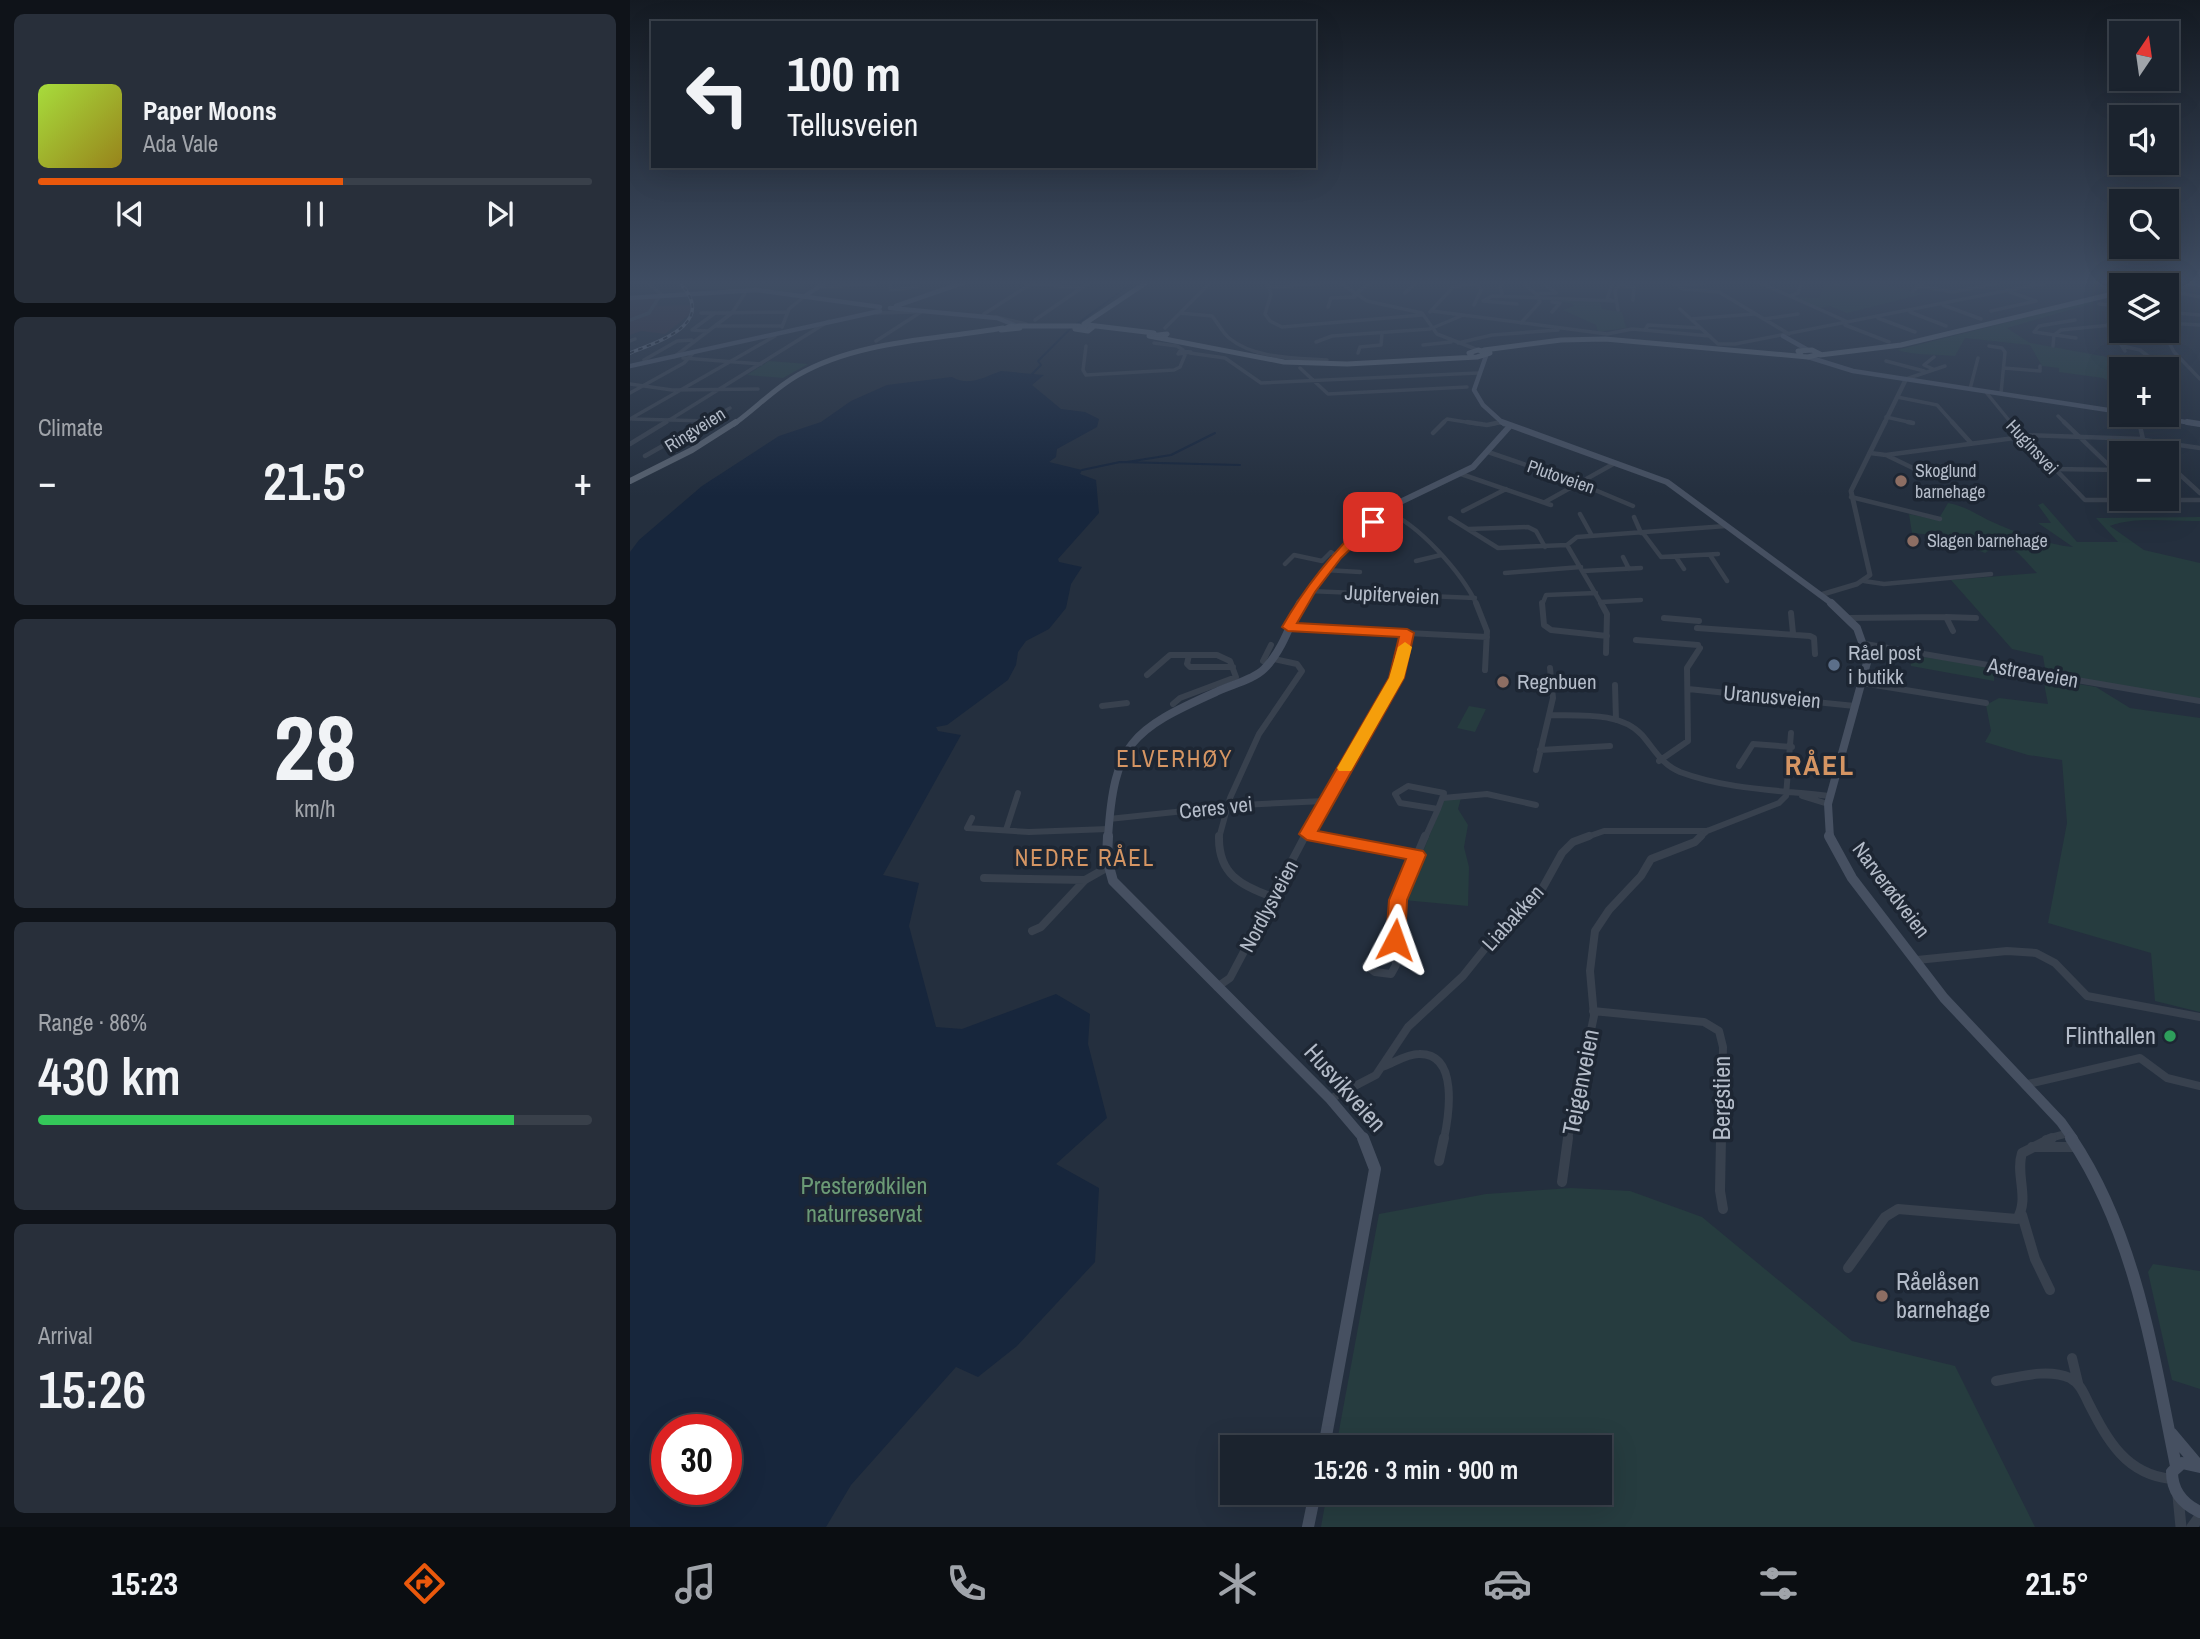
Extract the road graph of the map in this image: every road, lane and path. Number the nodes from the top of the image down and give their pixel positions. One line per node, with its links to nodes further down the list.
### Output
1 (656, 353): 29 (street)
2 (678, 353): 23 (street)
3 (688, 353): 23 (main road)
4 (693, 353): 28 (street)
5 (744, 353): 32 (street)
6 (780, 353): 33 (street)
7 (854, 353): 90 (main road, Ringveien)
8 (1085, 353): 9 (street)
9 (1186, 353)
10 (1188, 353): 46 (street)
11 (1225, 353): 21 (main road)
12 (1270, 353): 30 (street)
13 (1477, 353): 21 (main road)
14 (1477, 353): 21 (main road)
15 (1485, 353): 41 (main road)
16 (1775, 353): 34 (main road)
17 (1801, 353): 24 (main road)
18 (1828, 353): 22 (main road)
19 (2004, 353): 39 (street)
20 (2176, 353): 45 (street)
21 (1472, 354): 41 (main road)
22 (1818, 354): 24 (main road); 34 (main road)
23 (674, 356): 37 (main road)
24 (1808, 357): 34 (main road)
25 (1934, 357): 40 (street)
26 (682, 358): 28 (street)
27 (1978, 358): 53 (street)
28 (690, 359): 32 (street); 49 (street)
29 (644, 360)
30 (1327, 360)
31 (1886, 361): 42 (street)
32 (729, 362): 33 (street); 54 (street)
33 (762, 364): 51 (street)
34 (1833, 366): 44 (main road)
35 (1945, 366): 40 (street)
36 (2040, 366): 39 (street)
37 (630, 367)
38 (1300, 368): 46 (street)
39 (2004, 368): 57 (street)
40 (1935, 369): 42 (street)
41 (1479, 372): 43 (street); 67 (main road)
42 (1926, 372): 44 (street)
43 (1390, 376): 46 (street); 47 (street)
44 (1906, 379): 53 (main road); 58 (street)
45 (2200, 379)
46 (1312, 380): 50 (street)
47 (1393, 383)
48 (630, 384): 49 (street)
49 (642, 386): 54 (street); 56 (street)
50 (1468, 387)
51 (722, 389): 52 (street); 54 (street); 64 (street)
52 (758, 389)
53 (1970, 389): 55 (main road)
54 (680, 390): 63 (street)
55 (1985, 391): 57 (main road); 73 (street, Huginsvei)
56 (630, 393)
57 (2001, 394): 60 (main road)
58 (1897, 397): 62 (street); 76 (street)
59 (730, 408): 65 (street)
60 (2109, 410)
61 (2057, 416): 74 (street)
62 (1886, 417): 68 (street); 80 (street)
63 (630, 419): 64 (street)
64 (673, 419): 65 (street); 77 (street)
65 (710, 421): 82 (street)
66 (2179, 421): 69 (main road)
67 (1501, 422): 70 (main road); 72 (street)
68 (1913, 423)
69 (2200, 424)
70 (1509, 427): 79 (main road); 83 (main road)
71 (2141, 427): 75 (street)
72 (1433, 433)
73 (2021, 436): 74 (street); 76 (street); 85 (street, Huginsvei)
74 (2079, 436): 75 (street); 84 (street)
75 (2143, 440): 78 (street)
76 (1971, 443): 81 (street)
77 (630, 444)
78 (2200, 448)
79 (1488, 452): 89 (main road); 91 (street, Plutoveien)
80 (1870, 453): 81 (street); 94 (street)
81 (1886, 455): 87 (street)
82 (645, 456)
83 (1615, 463): 91 (street); 105 (main road)
84 (2109, 465)
85 (2054, 469): 86 (street); 95 (street, Huginsvei)
86 (2109, 470)
87 (1956, 471)
88 (2179, 473): 93 (street)
89 (1461, 474): 92 (street); 100 (main road)
90 (630, 481)
91 (1580, 483): 92 (street); 98 (street, Plutoveien)
92 (1506, 489): 99 (street)
93 (2200, 493)
94 (1851, 497): 104 (street); 128 (street)
95 (2109, 500)
96 (2179, 500): 97 (street)
97 (2200, 500)
98 (1633, 506)
99 (1463, 510)
100 (1385, 511): 112 (street); 114 (main road)
101 (1580, 514): 108 (street)
102 (1634, 517): 107 (street)
103 (1450, 518): 106 (street)
104 (1940, 519)
105 (1726, 526): 107 (street); 130 (main road)
106 (1469, 529): 110 (street); 110 (street)
107 (1642, 533): 108 (street); 115 (street)
108 (1591, 534): 109 (street)
109 (1567, 545): 110 (street); 120 (street)
110 (1545, 547)
111 (1718, 554): 113 (street)
112 (1441, 555): 117 (street); 134 (street)
113 (1710, 555): 115 (street); 127 (street)
114 (1337, 556): 118 (street); 123 (main road)
115 (1676, 556): 122 (street)
116 (1623, 557): 121 (street)
117 (1416, 561)
118 (1285, 564)
119 (1641, 568): 121 (street)
120 (1582, 569): 121 (street); 125 (street); 132 (street)
121 (1629, 569)
122 (1684, 569)
123 (1325, 570): 124 (street); 131 (main road)
124 (1360, 572)
125 (1505, 573)
126 (1991, 574): 128 (street)
127 (1727, 581)
128 (1864, 581): 129 (street)
129 (1839, 588): 130 (street); 133 (street)
130 (1813, 590): 133 (main road)
131 (1309, 591): 134 (street, Jupiterveien); 142 (main road)
132 (1596, 593): 136 (street); 146 (street)
133 (1820, 595): 140 (main road)
134 (1475, 598): 147 (street)
135 (1642, 600): 136 (street)
136 (1601, 602): 146 (street)
137 (1791, 613): 145 (street)
138 (1946, 617): 140 (street); 141 (street); 143 (street)
139 (1664, 618): 145 (street)
140 (1848, 618): 149 (main road)
141 (1976, 618)
142 (1288, 627): 144 (street); 154 (main road)
143 (1953, 631)
144 (1407, 633): 147 (street); 181 (street, Nordlysveien)
145 (1793, 633): 152 (street)
146 (1607, 636): 151 (street)
147 (1487, 637): 157 (street)
148 (1636, 640): 161 (street)
149 (1865, 643): 159 (main road, Narverødveien); 162 (street, Astreaveien)
150 (1271, 645): 154 (street)
151 (1606, 653)
152 (1815, 654)
153 (1189, 655): 155 (street); 155 (street); 158 (street)
154 (1272, 662): 183 (street); 186 (main road)
155 (1233, 667): 165 (street)
156 (1550, 668): 168 (street)
157 (1485, 670)
158 (1147, 676)
159 (1862, 683): 164 (street); 167 (main road, Narverødveien)
160 (1615, 685): 169 (street)
161 (1688, 689): 167 (street, Uranusveien); 174 (street)
162 (2200, 701)
163 (1127, 703): 166 (street)
164 (1986, 703)
165 (1173, 704)
166 (1102, 706)
167 (1855, 706): 180 (main road, Narverødveien)
168 (1549, 715): 169 (street); 173 (street)
169 (1616, 720): 174 (street)
170 (1791, 733): 172 (street)
171 (1610, 746): 173 (street)
172 (1792, 747): 175 (street); 177 (street)
173 (1541, 750): 176 (street)
174 (1660, 761): 177 (street)
175 (1739, 766)
176 (1536, 770)
177 (1786, 792): 180 (street); 188 (street, Liabakken)
178 (1018, 793): 187 (street)
179 (1443, 798): 182 (street); 184 (street); 184 (street)
180 (1829, 800): 197 (main road, Narverødveien)
181 (1324, 801): 183 (street, Ceres vei); 189 (street, Nordlysveien)
182 (1536, 805)
183 (1227, 807): 186 (street, Ceres vei); 194 (street)
184 (1438, 809): 190 (street)
185 (972, 818): 187 (street, Ceres vei)
186 (1108, 824): 187 (street, Ceres vei); 191 (main road)
187 (1006, 830)
188 (1707, 831): 199 (street, Teigenveien); 201 (street, Liabakken)
189 (1307, 834): 190 (street); 194 (street, Nordlysveien)
190 (1417, 855): 196 (street)
191 (1108, 867): 193 (street); 198 (main road, Husvikveien)
192 (984, 878): 193 (street)
193 (1085, 880): 195 (street)
194 (1273, 897): 198 (street, Nordlysveien)
195 (1032, 931)
196 (1394, 942): 196 (street)
197 (1917, 960): 200 (street); 202 (main road, Narverødveien)
198 (1217, 988): 204 (main road, Husvikveien)
199 (1593, 1011): 209 (street, Teigenveien); 210 (street, Bergstien)
200 (2200, 1017)
201 (1382, 1067): 204 (street, Liabakken); 208 (street, Liabakken)
202 (2028, 1084): 203 (street); 205 (main road, Narverødveien)
203 (2200, 1086)
204 (1330, 1099): 218 (main road, Husvikveien)
205 (2069, 1133): 206 (street); 207 (main road, Narverødveien)
206 (2030, 1147): 207 (street); 211 (street)
207 (2078, 1147): 217 (main road, Narverødveien)
208 (1439, 1161)
209 (1562, 1181)
210 (1723, 1209)
211 (2022, 1215): 212 (street); 213 (street)
212 (1848, 1268)
213 (2050, 1290)
214 (2072, 1358): 216 (street, Narverødveien)
215 (1996, 1381): 216 (street)
216 (2078, 1383): 220 (street, Narverødveien)
217 (2169, 1431): 219 (main road, Narverødveien); 220 (main road, Narverødveien)
218 (1326, 1435)
219 (2199, 1466): 220 (main road, Narverødveien)
220 (2174, 1473): 221 (main road, Narverødveien)
221 (2178, 1496): 223 (main road); 225 (street)
222 (1313, 1505): 224 (main road)
223 (2200, 1514): 226 (street)
224 (1308, 1527)
225 (2181, 1527)
226 (2192, 1527)

